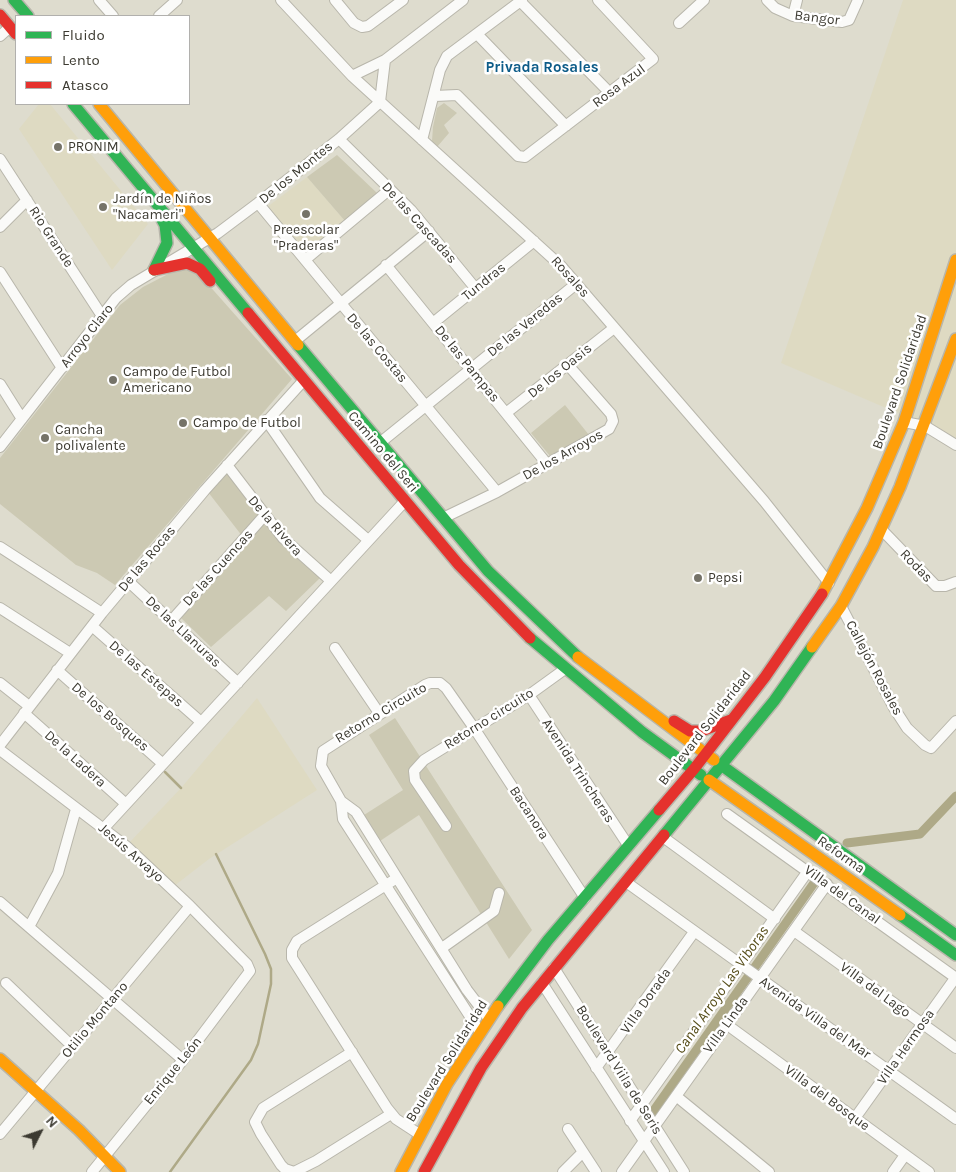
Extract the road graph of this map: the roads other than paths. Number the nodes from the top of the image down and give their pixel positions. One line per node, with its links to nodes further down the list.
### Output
1 (14, 0): 17 (main road)
2 (99, 0): 18 (street)
3 (177, 0): 19 (street)
4 (281, 0): 26 (street, Rosales)
5 (335, 0): 6 (street)
6 (403, 0)
7 (463, 0): 25 (street)
8 (598, 0): 27 (street, Rosa Azul)
9 (687, 0): 15 (street)
10 (704, 0): 15 (street)
11 (767, 0): 20 (street, Bangor)
12 (798, 0): 20 (street)
13 (858, 0): 20 (street, Bangor)
14 (521, 1): 23 (street); 27 (street)
15 (695, 8): 21 (street)
16 (0, 15): 22 (main road)
17 (27, 15)
18 (112, 15)
19 (160, 15)
20 (793, 16)
21 (679, 22)
22 (13, 30): 24 (street)
23 (477, 34): 28 (street); 32 (street)
24 (0, 36)
25 (385, 60): 26 (street); 29 (street)
26 (352, 76): 29 (street, Rosales)
27 (609, 92): 32 (street, Rosa Azul)
28 (435, 96): 32 (street, Rosa Azul); 34 (street)
29 (380, 102): 33 (street, De los Montes); 34 (street, Rosales)
30 (74, 105): 36 (main road, Camino del Seri)
31 (100, 105): 42 (main road, Camino del Seri)
32 (566, 126)
33 (339, 139): 37 (street, De las Cascadas); 39 (street, De los Montes)
34 (422, 140): 43 (street, Rosales)
35 (0, 159): 38 (street, Rio Grande)
36 (137, 181): 44 (main road, Camino del Seri); 48 (main road)
37 (390, 189): 41 (street, De las Cascadas); 45 (street)
38 (27, 200): 40 (street); 54 (street, Rio Grande)
39 (258, 203): 42 (street, De los Montes); 45 (street, De las Costas)
40 (0, 227)
41 (429, 231): 47 (street); 51 (street, De las Cascadas)
42 (209, 238): 44 (street, De los Montes); 58 (main road, Camino del Seri)
43 (534, 241): 50 (street, Rosales); 51 (street, Tundras)
44 (194, 247): 48 (street, Arroyo Claro); 53 (main road, Camino del Seri)
45 (305, 260): 52 (street, De las Costas)
46 (956, 260): 68 (main road, Boulevard Solidaridad)
47 (386, 265): 52 (street); 55 (street, De las Pampas)
48 (154, 270): 53 (main road); 54 (street, Arroyo Claro)
49 (0, 272): 60 (street)
50 (576, 284): 56 (street, Rosales); 61 (street, De las Veredas)
51 (476, 289): 55 (street, Tundras)
52 (341, 303): 58 (street); 64 (street, De las Costas)
53 (246, 311): 62 (main road, Camino del Seri)
54 (102, 316): 60 (street, Arroyo Claro)
55 (433, 323): 61 (street, De las Pampas)
56 (614, 328): 59 (street, De los Oasis); 85 (street, Rosales)
57 (956, 339): 69 (main road)
58 (295, 342): 70 (main road, Camino del Seri)
59 (568, 365): 65 (street, De los Oasis); 73 (street, De los Arroyos)
60 (62, 368): 66 (street, Arroyo Claro)
61 (470, 369): 64 (street, De las Veredas); 65 (street, De las Pampas)
62 (304, 380): 67 (street, De las Rocas); 76 (main road, Camino del Seri)
63 (0, 384): 66 (street)
64 (426, 406): 70 (street, De las Veredas); 75 (street, De las Costas)
65 (506, 414): 73 (street, De las Pampas)
66 (22, 419): 72 (street, Arroyo Claro)
67 (266, 420): 74 (street, De las Rocas); 80 (street)
68 (904, 422): 69 (street); 85 (main road, Boulevard Solidaridad)
69 (925, 426): 71 (street); 79 (main road)
70 (381, 442): 78 (main road, Camino del Seri)
71 (956, 445)
72 (0, 447)
73 (547, 464): 75 (street, De los Arroyos)
74 (227, 465): 77 (street, De la Rivera); 83 (street, De las Rocas)
75 (497, 492): 78 (street, De los Arroyos)
76 (405, 501): 80 (street); 93 (main road, Camino del Seri)
77 (264, 516): 82 (street, De la Rivera); 89 (street, De las Cuencas)
78 (442, 518): 95 (main road, Camino del Seri)
79 (882, 530): 84 (street, Rodas); 86 (main road)
80 (368, 540): 82 (street)
81 (0, 547): 88 (street)
82 (330, 580): 97 (street)
83 (128, 581): 88 (street, De las Rocas); 89 (street, De las Llanuras)
84 (956, 582)
85 (829, 583): 101 (main road, Boulevard Solidaridad)
86 (841, 606): 102 (street, Callejón Rosales); 109 (main road)
87 (0, 608): 92 (street)
88 (102, 613): 90 (street, De las Rocas)
89 (172, 620): 97 (street, De las Llanuras)
90 (92, 626): 92 (street, De las Rocas); 103 (street, De las Estepas)
91 (335, 648): 100 (street)
92 (70, 653): 94 (street, De las Rocas)
93 (565, 669): 98 (street, Retorno circuito); 110 (main road, Camino del Seri)
94 (57, 670): 99 (street, De las Rocas); 108 (street, De los Bosques)
95 (608, 682): 101 (main road); 107 (main road, Camino del Seri)
96 (0, 683): 99 (street, De la Ladera)
97 (238, 683): 103 (street)
98 (529, 695): 104 (street, Retorno circuito); 119 (street, Avenida Trincheras)
99 (27, 710): 105 (street, De las Rocas); 113 (street, De la Ladera)
100 (379, 714): 104 (street, Retorno Circuito); 112 (street, Retorno Circuito)
101 (732, 720): 107 (main road, Boulevard Solidaridad)
102 (956, 721)
103 (201, 722): 108 (street)
104 (474, 728): 116 (street, Retorno circuito); 126 (street, Bacanora)
105 (0, 745)
106 (0, 750): 114 (street, Jesús Arvayo)
107 (706, 754): 109 (main road, Camino del Seri); 110 (main road, Boulevard Solidaridad)
108 (163, 764): 113 (street)
109 (721, 765): 111 (main road); 130 (main road, Reforma)
110 (694, 769): 111 (main road, Camino del Seri); 119 (main road, Boulevard Solidaridad)
111 (709, 780): 118 (main road); 134 (main road, Reforma)
112 (341, 801): 121 (street); 124 (street)
113 (126, 804): 117 (street)
114 (76, 808): 117 (street, Jesús Arvayo); 131 (street)
115 (728, 814): 120 (street, Villa del Canal)
116 (446, 826)
117 (104, 828): 128 (street, Jesús Arvayo)
118 (663, 837): 122 (main road); 129 (street)
119 (628, 845): 126 (main road, Boulevard Solidaridad)
120 (808, 871): 123 (street, Villa del Canal); 129 (street, Villa Linda)
121 (397, 878): 124 (street); 136 (street)
122 (626, 882): 133 (street, Avenida Villa del Mar); 140 (main road)
123 (827, 884): 132 (street, Villa Linda); 141 (street, Villa del Canal)
124 (386, 885): 146 (street); 154 (street)
125 (499, 893): 136 (street)
126 (585, 898): 148 (main road, Boulevard Solidaridad)
127 (0, 902): 131 (street)
128 (190, 906): 139 (street, Jesús Arvayo); 147 (street, Otilio Montano)
129 (775, 919): 138 (street, Villa Linda)
130 (935, 920): 134 (main road); 135 (main road, Reforma)
131 (30, 928): 147 (street)
132 (794, 931): 142 (street, Villa Linda); 150 (street, Villa del Lago)
133 (694, 932): 138 (street, Avenida Villa del Mar); 155 (street, Villa Dorada)
134 (927, 934): 137 (main road, Reforma)
135 (956, 935)
136 (442, 948): 145 (street)
137 (956, 955)
138 (744, 966): 142 (street, Avenida Villa del Mar); 162 (street, Villa Linda)
139 (250, 968): 157 (street, Enrique León)
140 (554, 968): 144 (main road); 155 (street, Boulevard Viila de Seris)
141 (956, 977): 150 (street, Villa Hermosa)
142 (759, 978): 149 (street, Villa Linda); 159 (street, Avenida Villa del Mar)
143 (6, 983): 152 (street)
144 (542, 983): 158 (street, Boulevard Viila de Seris); 178 (main road)
145 (467, 990): 146 (street); 148 (street)
146 (457, 997): 151 (street)
147 (112, 1000): 152 (street, Otilio Montano); 157 (street)
148 (489, 1019): 151 (main road, Boulevard Solidaridad)
149 (726, 1024): 161 (street, Villa Linda); 164 (street, Villa del Bosque)
150 (922, 1024): 153 (street, Villa del Lago); 159 (street, Villa Hermosa)
151 (480, 1032): 170 (main road, Boulevard Solidaridad)
152 (73, 1047): 160 (street, Otilio Montano)
153 (956, 1048)
154 (352, 1052): 163 (street); 163 (street)
155 (609, 1054): 158 (street, Villa Dorada); 162 (street, Boulevard Viila de Seris)
156 (0, 1059): 160 (main road)
157 (183, 1060): 174 (street, Enrique León)
158 (596, 1068): 166 (street, Boulevard Viila de Seris)
159 (889, 1070): 164 (street, Villa Hermosa); 165 (street, Avenida Villa del Mar)
160 (35, 1091): 169 (street, Otilio Montano); 174 (main road)
161 (676, 1096): 167 (street, Villa Linda); 184 (street)
162 (642, 1106): 166 (street, Villa Linda); 167 (street, Boulevard Viila de Seris)
163 (391, 1114): 170 (street)
164 (855, 1118): 173 (street, Villa del Bosque)
165 (956, 1119)
166 (630, 1121): 171 (street, Boulevard Viila de Seris)
167 (655, 1127): 171 (street, Villa Linda); 183 (street, Boulevard Viila de Seris)
168 (568, 1130): 172 (street)
169 (0, 1134)
170 (419, 1134): 177 (main road, Boulevard Solidaridad)
171 (644, 1142): 181 (street, Villa Linda); 182 (street, Boulevard Viila de Seris)
172 (583, 1152): 179 (street); 180 (street)
173 (905, 1155): 185 (street); 186 (street, Villa del Bosque)
174 (105, 1156): 175 (street, Enrique León); 176 (main road)
175 (92, 1172)
176 (120, 1172)
177 (401, 1172)
178 (424, 1172)
179 (563, 1172)
180 (596, 1172)
181 (622, 1172)
182 (664, 1172)
183 (684, 1172)
184 (769, 1172)
185 (893, 1172)
186 (929, 1172)

